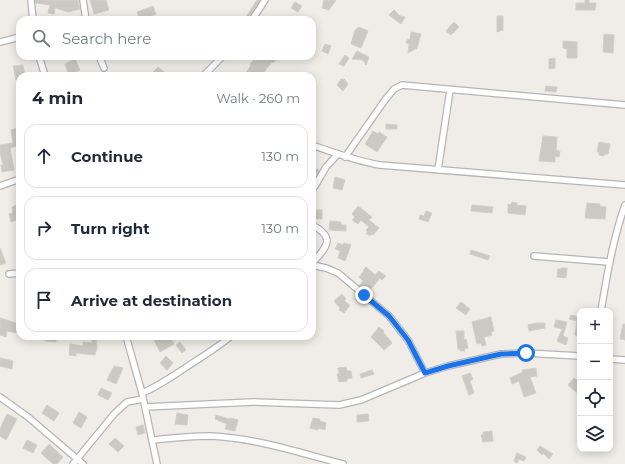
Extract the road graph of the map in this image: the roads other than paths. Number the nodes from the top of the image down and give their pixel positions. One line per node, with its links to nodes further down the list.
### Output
1 (31, 0): 4 (street)
2 (83, 0): 5 (street)
3 (265, 0): 6 (street)
4 (33, 16)
5 (85, 16)
6 (255, 16)
7 (16, 38): 8 (street)
8 (0, 42)
9 (40, 60): 13 (street)
10 (101, 60): 12 (street)
11 (218, 60): 14 (street)
12 (104, 68)
13 (44, 72)
14 (207, 72)
15 (450, 90): 16 (street); 19 (street); 20 (street)
16 (625, 106)
17 (316, 146): 18 (street)
18 (338, 154): 19 (street); 22 (street)
19 (345, 157): 20 (street)
20 (438, 170): 23 (street)
21 (16, 180): 24 (street)
22 (316, 184)
23 (625, 185)
24 (0, 186)
25 (625, 204): 29 (street)
26 (316, 227): 28 (street)
27 (534, 256): 29 (street)
28 (316, 260)
29 (609, 262): 33 (street)
30 (316, 266): 39 (street)
31 (16, 273): 32 (street)
32 (9, 274)
33 (601, 308)
34 (127, 340): 40 (street)
35 (226, 340): 40 (street)
36 (577, 356): 39 (street)
37 (613, 359): 38 (street)
38 (625, 360)
39 (425, 373): 42 (street)
40 (142, 396): 42 (street); 44 (street)
41 (0, 397): 44 (street)
42 (145, 407): 43 (street)
43 (153, 440): 46 (street); 47 (street)
44 (74, 462): 45 (street)
45 (83, 464)
46 (157, 464)
47 (343, 464)

